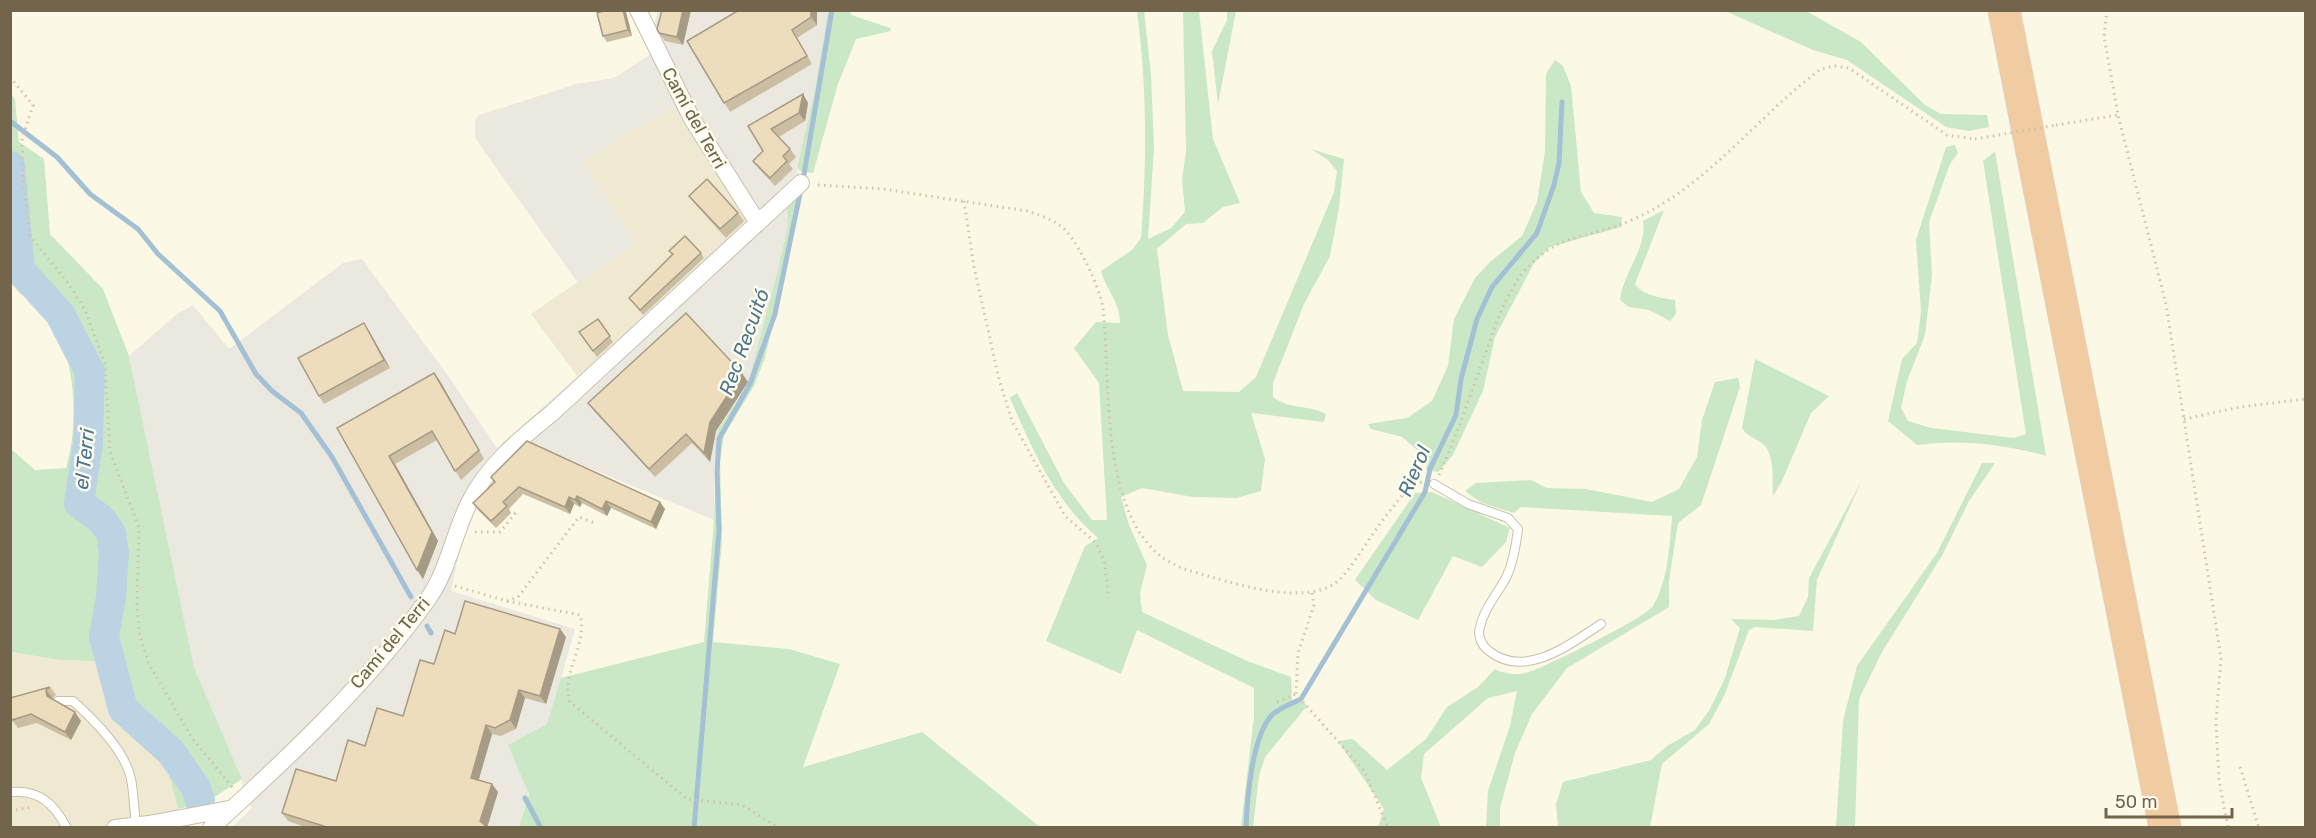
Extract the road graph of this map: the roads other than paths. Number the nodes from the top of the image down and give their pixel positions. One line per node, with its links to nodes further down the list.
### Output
1 (638, 10): 5 (street, Camí del Terri)
2 (1987, 10): 15 (highway)
3 (2004, 10): 16 (highway)
4 (801, 183): 5 (street, Camí del Terri)
5 (758, 223): 10 (street, Camí del Terri)
6 (1434, 484): 7 (lane)
7 (1601, 624)
8 (58, 701): 11 (lane)
9 (10, 792): 12 (lane)
10 (238, 803): 11 (street); 14 (street, Camí del Terri)
11 (147, 826): 13 (street)
12 (67, 828)
13 (115, 828)
14 (211, 828)
15 (2144, 828)
16 (2165, 828)

